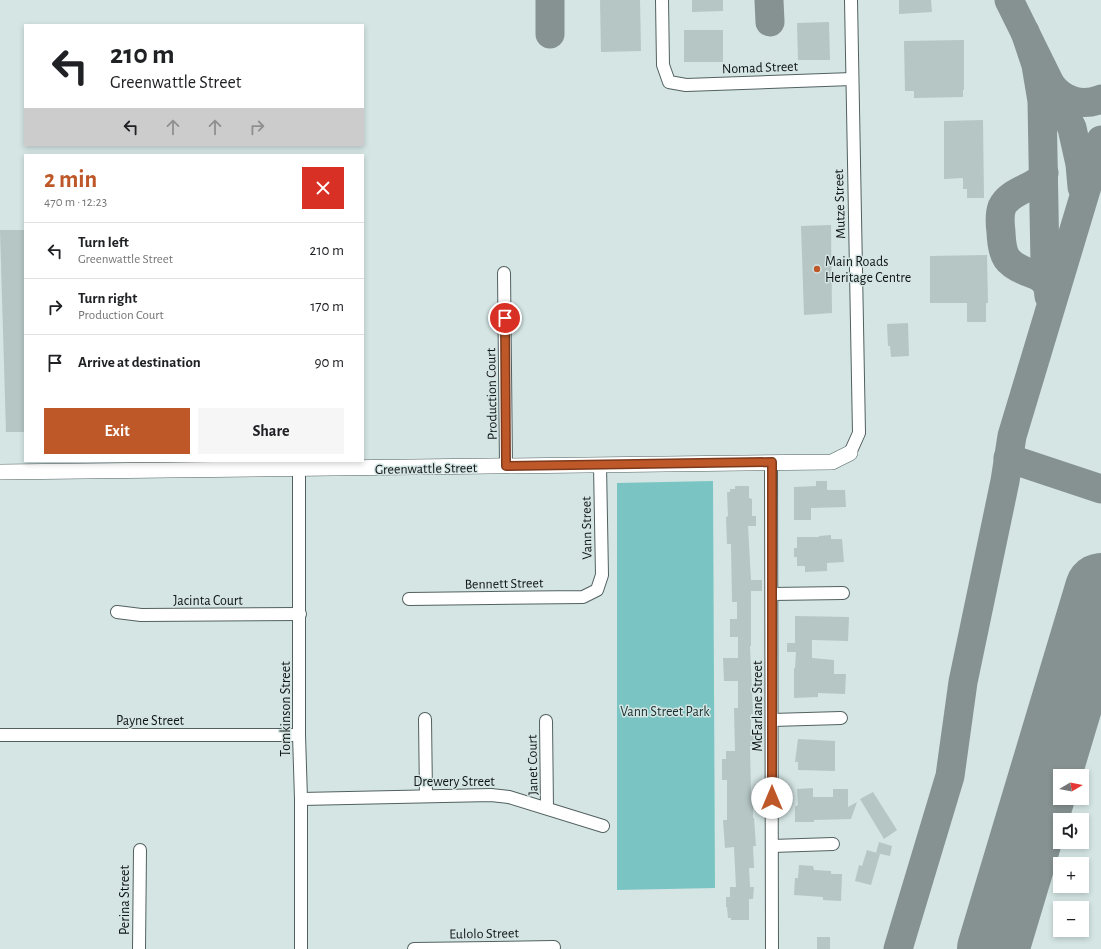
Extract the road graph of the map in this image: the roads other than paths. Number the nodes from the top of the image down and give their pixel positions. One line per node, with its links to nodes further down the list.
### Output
1 (662, 0): 3 (street, Nomad Street)
2 (851, 0): 3 (street, Mutze Street)
3 (852, 80): 5 (street, Mutze Street)
4 (504, 273): 8 (street, Production Court)
5 (850, 453): 6 (street, Greenwattle Street)
6 (772, 462): 7 (street, Greenwattle Street); 13 (street, McFarlane Street)
7 (600, 465): 8 (street, Greenwattle Street); 11 (street, Vann Street)
8 (506, 466): 9 (street, Greenwattle Street)
9 (299, 470): 10 (street, Greenwattle Street); 16 (street, Tomkinson Street)
10 (0, 472)
11 (597, 590): 14 (street, Bennett Street)
12 (843, 593): 13 (street)
13 (772, 594): 19 (street, McFarlane Street)
14 (409, 599)
15 (117, 612): 16 (street, Jacinta Court)
16 (300, 614): 22 (street, Tomkinson Street)
17 (841, 718): 19 (street)
18 (425, 719): 23 (street)
19 (772, 720): 28 (street, McFarlane Street)
20 (546, 721): 25 (street, Janet Court)
21 (0, 735): 22 (street, Payne Street)
22 (299, 735): 24 (street, Tomkinson Street)
23 (426, 796): 24 (street, Drewery Street); 25 (street, Drewery Street)
24 (301, 799): 32 (street, Tomkinson Street)
25 (547, 808): 26 (street, Drewery Street)
26 (603, 826)
27 (833, 844): 28 (street)
28 (772, 846): 34 (street, McFarlane Street)
29 (140, 850): 31 (street, Perina Street)
30 (554, 947): 33 (street, Eulolo Street)
31 (140, 949)
32 (302, 949)
33 (414, 949)
34 (772, 949)

